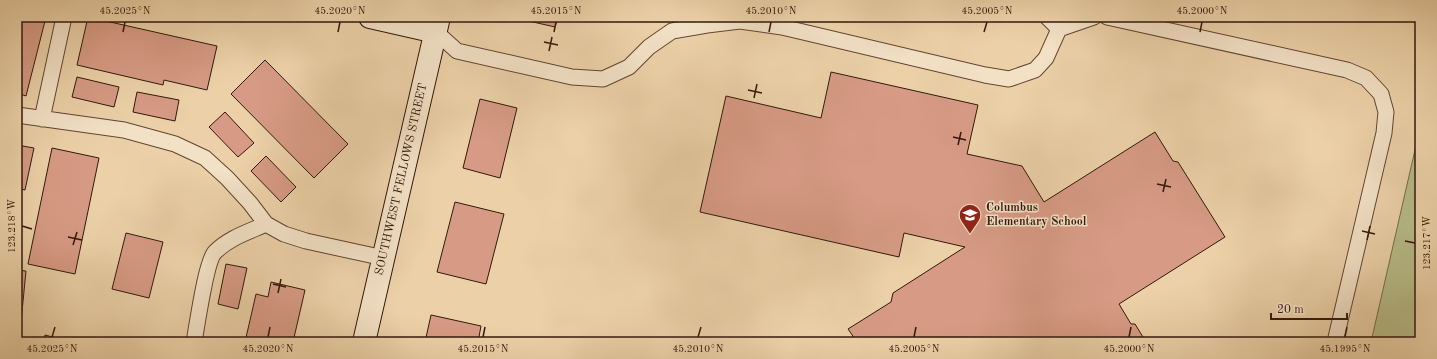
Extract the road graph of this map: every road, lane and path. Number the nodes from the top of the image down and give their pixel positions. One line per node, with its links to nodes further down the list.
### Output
1 (64, 17): 11 (lane)
2 (370, 17): 7 (street)
3 (680, 17): 9 (lane)
4 (1047, 17): 8 (lane)
5 (1094, 17): 8 (lane)
6 (1107, 17): 16 (lane)
7 (438, 25): 9 (lane); 13 (street, SOUTHWEST FELLOWS STREET)
8 (1059, 29): 9 (lane)
9 (672, 31)
10 (17, 115): 11 (lane)
11 (42, 119): 12 (lane)
12 (266, 224): 13 (lane); 14 (lane)
13 (384, 258): 15 (street, SOUTHWEST FELLOWS STREET)
14 (194, 342)
15 (364, 342)
16 (1336, 342)

